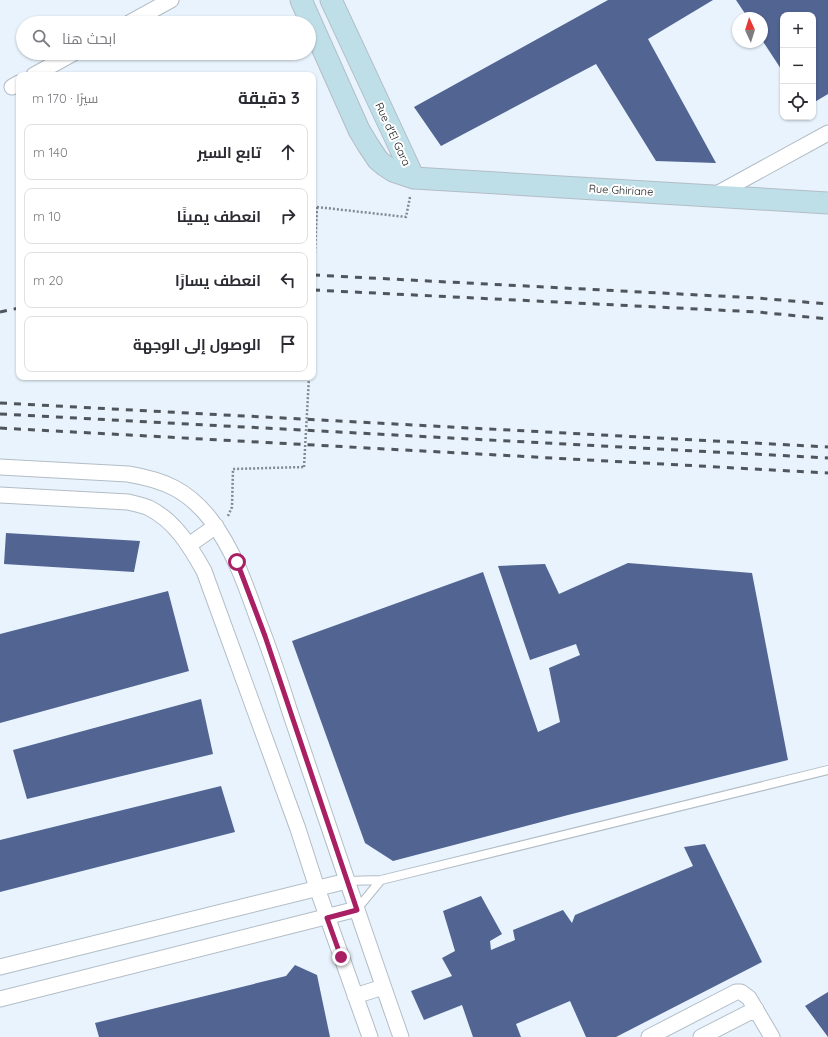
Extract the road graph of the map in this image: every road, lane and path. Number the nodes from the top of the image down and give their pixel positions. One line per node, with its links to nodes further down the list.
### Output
1 (171, 0): 4 (street)
2 (301, 0): 5 (street, Rue d'El Gara)
3 (331, 0): 10 (street, Rue d'El Gara)
4 (142, 16)
5 (308, 16)
6 (316, 34): 10 (street, Rue d'El Gara)
7 (61, 60): 8 (street)
8 (39, 72)
9 (828, 133): 11 (street)
10 (414, 178): 11 (street, Rue Ghiriane)
11 (714, 196): 12 (street, Rue Ghiriane)
12 (828, 202)
13 (406, 217): 14 (path, bridge)
14 (316, 228)
15 (309, 380): 18 (path, bridge)
16 (0, 467): 18 (street)
17 (0, 495): 19 (street)
18 (216, 526): 19 (street); 22 (street)
19 (189, 546): 23 (street)
20 (828, 770): 21 (lane)
21 (381, 880): 22 (lane); 24 (lane)
22 (348, 881): 23 (street); 24 (street)
23 (317, 888): 25 (street); 26 (street)
24 (357, 910): 25 (street); 27 (street)
25 (327, 918): 28 (street); 29 (street)
26 (0, 967)
27 (383, 988): 28 (street); 32 (street)
28 (356, 996): 31 (street)
29 (0, 999)
30 (756, 1009): 33 (street); 34 (street); 35 (street)
31 (370, 1037)
32 (400, 1037)
33 (649, 1037)
34 (701, 1037)
35 (772, 1037)

